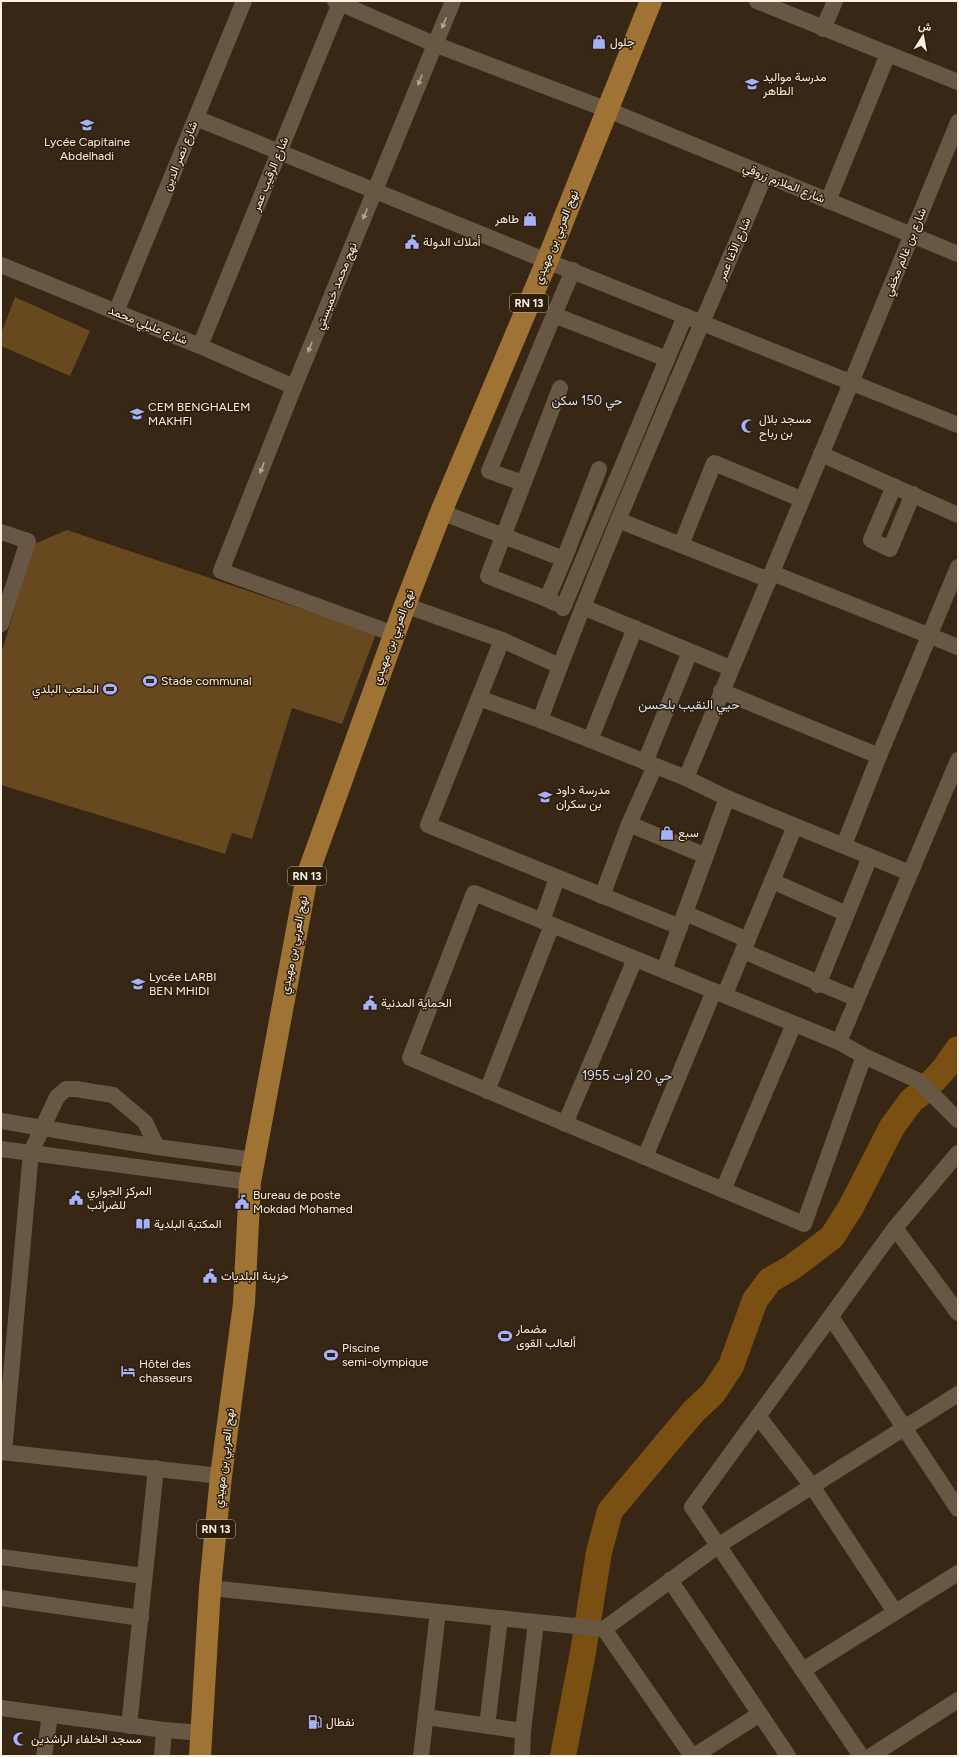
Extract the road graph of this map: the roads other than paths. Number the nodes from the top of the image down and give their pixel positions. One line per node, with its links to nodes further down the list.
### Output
1 (244, 1): 12 (street, شارع نصر الدين)
2 (453, 1): 8 (street, نهج محمد خميستي, one-way to 8)
3 (651, 1): 11 (main road, نهج العربي بن مهيدي / RN 13)
4 (757, 1): 7 (street)
5 (835, 1): 7 (street)
6 (338, 2): 8 (street, شارع الملازم زروقي); 14 (street, شارع الرقيب عمر)
7 (823, 29): 9 (street)
8 (434, 44): 11 (street, شارع الملازم زروقي); 16 (street, نهج محمد خميستي, one-way to 16)
9 (888, 54): 10 (street); 17 (street)
10 (958, 82)
11 (609, 111): 15 (street, شارع الملازم زروقي); 20 (main road, نهج العربي بن مهيدي / RN 13)
12 (196, 118): 14 (street); 23 (street, شارع نصر الدين)
13 (958, 122): 18 (street, شارع بن غالم مخفي)
14 (279, 152): 16 (street); 27 (street, شارع الرقيب عمر)
15 (765, 175): 17 (street, شارع الملازم زروقي); 26 (street, شارع الآغا عمر)
16 (375, 190): 20 (street); 30 (street, نهج محمد خميستي, one-way to 30)
17 (828, 201): 18 (street, شارع الملازم زروقي)
18 (911, 235): 19 (street, شارع الملازم زروقي); 29 (street, شارع بن غالم مخفي)
19 (958, 254)
20 (546, 261): 22 (street); 39 (main road, نهج العربي بن مهيدي / RN 13)
21 (1, 265): 23 (street, شارع عليلي محمد)
22 (573, 270): 24 (street); 25 (street)
23 (116, 312): 27 (street, شارع عليلي محمد)
24 (554, 315): 28 (street); 35 (street)
25 (685, 316): 26 (street); 28 (street)
26 (703, 322): 29 (street); 41 (street, شارع الآغا عمر)
27 (200, 346): 30 (street, شارع عليلي محمد)
28 (667, 359): 51 (street)
29 (851, 382): 32 (street); 33 (street, شارع بن غالم مخفي)
30 (294, 387): 55 (street, نهج محمد خميستي, one-way to 55)
31 (560, 388): 35 (street)
32 (958, 425)
33 (821, 454): 36 (street); 38 (street, شارع بن غالم مخفي)
34 (599, 469): 45 (street)
35 (523, 483): 43 (street)
36 (894, 486): 37 (street); 37 (street)
37 (912, 494): 40 (street)
38 (801, 499): 44 (street); 47 (street, شارع بن غالم مخفي)
39 (441, 512): 43 (street); 50 (main road, نهج العربي بن مهيدي / RN 13)
40 (958, 515)
41 (618, 520): 44 (street); 52 (street, شارع الآغا عمر)
42 (1, 532): 49 (street)
43 (503, 535): 45 (street); 48 (street)
44 (681, 545): 47 (street)
45 (564, 559): 48 (street)
46 (958, 567): 56 (street)
47 (771, 576): 56 (street); 61 (street, شارع بن غالم مخفي)
48 (547, 599): 51 (street)
49 (4, 604): 53 (street)
50 (405, 605): 55 (main road, نهج العربي بن مهيدي / RN 13); 57 (street)
51 (563, 608): 52 (street)
52 (581, 613): 54 (street); 60 (street, شارع الآغا عمر)
53 (1, 624)
54 (635, 628): 59 (street); 65 (street)
55 (394, 634): 102 (main road, نهج العربي بن مهيدي / RN 13)
56 (929, 635): 58 (street); 66 (street)
57 (502, 640): 60 (street); 63 (street)
58 (958, 647)
59 (690, 652): 61 (street); 68 (street)
60 (560, 666): 64 (street, شارع الآغا عمر)
61 (730, 668): 62 (street, شارع بن غالم مخفي)
62 (721, 691): 66 (street); 69 (street, شارع بن غالم مخفي)
63 (479, 698): 64 (street); 77 (street)
64 (540, 720): 65 (street)
65 (590, 740): 68 (street)
66 (879, 756): 73 (street)
67 (958, 760): 76 (street)
68 (650, 764): 69 (street); 71 (street)
69 (686, 778): 70 (street)
70 (727, 798): 72 (street); 74 (street)
71 (629, 824): 74 (street); 79 (street)
72 (795, 826): 73 (street); 78 (street)
73 (844, 845): 75 (street)
74 (706, 856): 81 (street)
75 (870, 857): 76 (street); 80 (street)
76 (910, 873): 88 (street)
77 (557, 878): 79 (street); 82 (street)
78 (772, 881): 80 (street); 83 (street)
79 (602, 896): 81 (street)
80 (847, 914): 86 (street)
81 (683, 920): 83 (street); 85 (street)
82 (547, 923): 84 (street); 92 (street); 92 (street)
83 (745, 946): 86 (street); 87 (street)
84 (635, 959): 85 (street); 95 (street)
85 (664, 970): 87 (street)
86 (819, 985): 88 (street)
87 (719, 993): 89 (street); 101 (street)
88 (857, 999): 90 (street)
89 (794, 1024): 90 (street); 104 (street)
90 (839, 1042): 91 (street)
91 (864, 1056): 93 (street); 104 (street)
92 (487, 1091): 95 (street)
93 (958, 1120)
94 (1, 1121): 96 (street)
95 (565, 1124): 101 (street)
96 (43, 1128): 97 (street); 97 (street); 99 (street)
97 (157, 1147): 102 (street)
98 (1, 1149): 99 (street)
99 (31, 1152): 103 (street); 109 (street)
100 (958, 1153): 105 (street)
101 (645, 1157): 104 (street)
102 (254, 1160): 103 (main road, نهج العربي بن مهيدي / RN 13)
103 (250, 1182): 106 (main road, نهج العربي بن مهيدي / RN 13)
104 (723, 1190)
105 (895, 1228): 107 (street); 108 (street)
106 (244, 1303): 115 (main road, نهح العربي بن مهيدي / RN 13)
107 (958, 1313)
108 (831, 1316): 111 (street); 112 (street)
109 (7, 1364): 113 (street)
110 (958, 1394): 112 (street)
111 (758, 1416): 116 (street); 118 (street)
112 (904, 1428): 116 (street); 117 (street)
113 (2, 1452): 114 (street)
114 (156, 1468): 115 (street); 121 (street)
115 (221, 1476): 123 (main road, نهح العربي بن مهيدي / RN 13)
116 (812, 1486): 118 (street); 126 (street)
117 (958, 1510)
118 (719, 1545): 122 (street); 131 (street)
119 (1, 1557): 121 (street)
120 (958, 1573): 126 (street)
121 (144, 1576): 127 (street)
122 (670, 1580): 130 (street); 134 (street)
123 (210, 1588): 125 (street); 141 (main road, نهح العربي بن مهيدي / RN 13)
124 (1, 1598): 127 (street)
125 (438, 1612): 128 (street); 136 (street)
126 (895, 1612): 131 (street)
127 (140, 1618): 137 (street)
128 (500, 1618): 129 (street); 138 (street)
129 (536, 1622): 130 (street); 140 (street)
130 (604, 1629): 147 (street)
131 (803, 1670): 149 (street)
132 (958, 1700): 150 (street)
133 (1, 1708): 135 (street)
134 (760, 1714): 147 (street); 148 (street)
135 (50, 1715): 137 (street); 142 (street)
136 (426, 1717): 138 (street); 145 (street)
137 (129, 1726): 139 (street)
138 (487, 1726): 140 (street)
139 (164, 1730): 141 (street); 143 (street)
140 (523, 1731): 146 (street)
141 (202, 1733): 144 (main road, نهح العربي بن مهيدي / RN 13)
142 (44, 1756)
143 (162, 1756)
144 (200, 1756)
145 (421, 1756)
146 (522, 1756)
147 (693, 1756)
148 (788, 1756)
149 (861, 1756)
150 (871, 1756)

